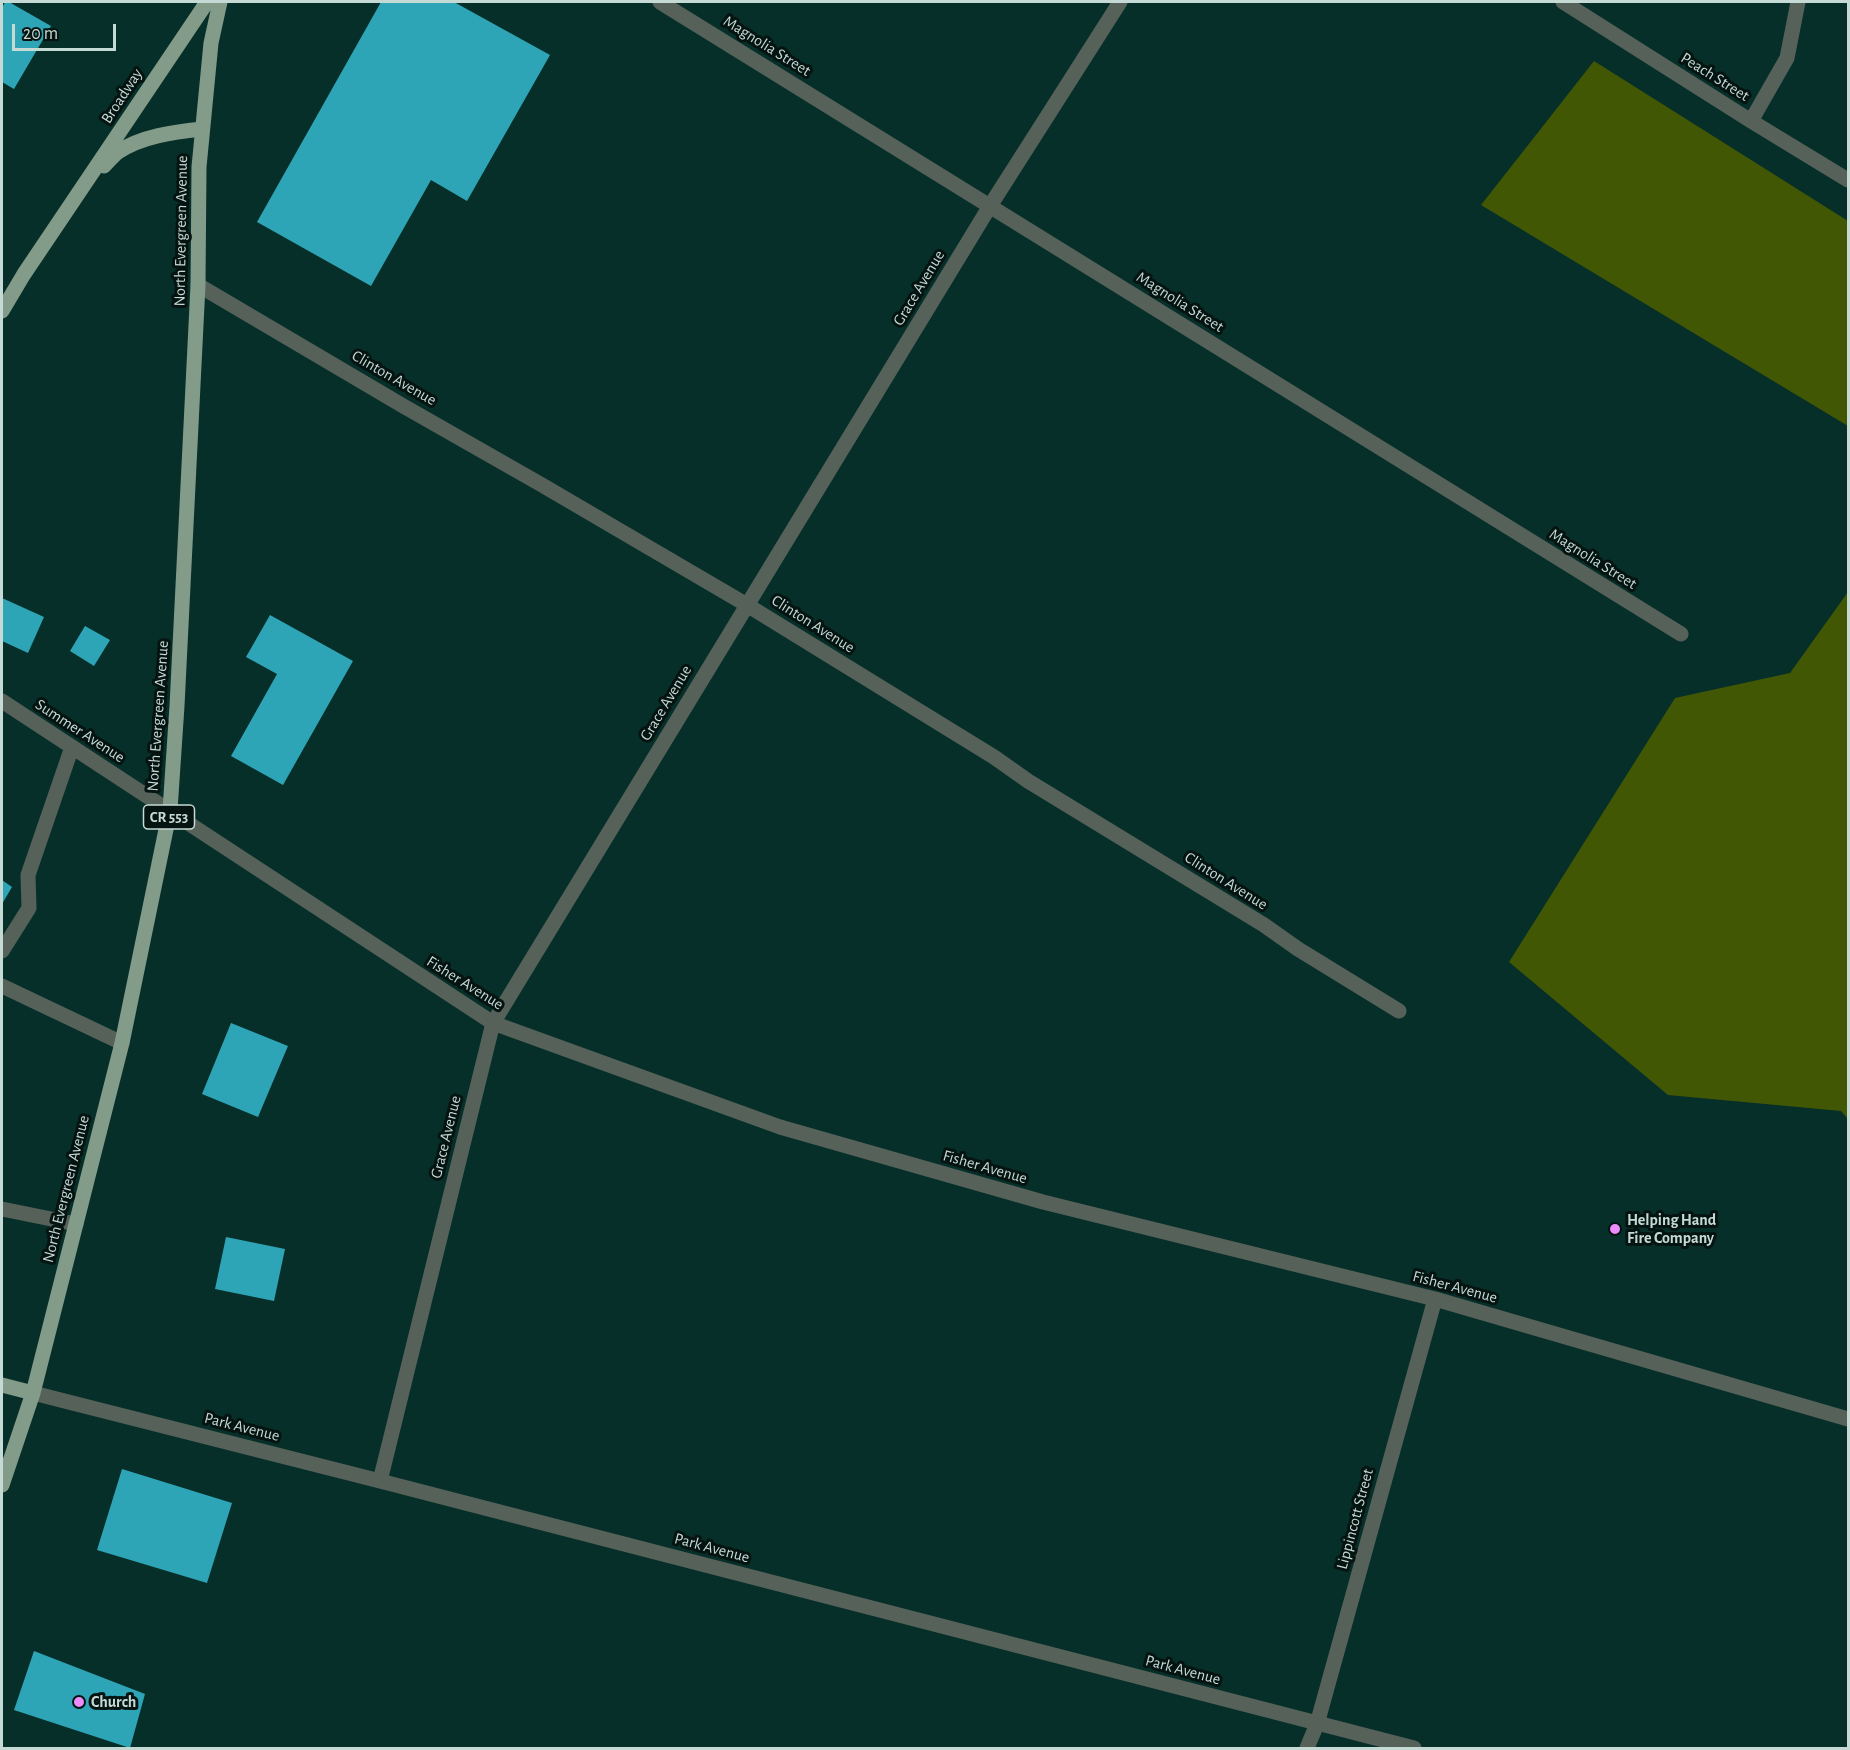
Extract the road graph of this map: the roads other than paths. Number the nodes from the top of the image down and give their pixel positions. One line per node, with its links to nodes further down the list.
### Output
1 (207, 2): 10 (main road, Broadway)
2 (220, 2): 8 (main road, North Evergreen Avenue)
3 (660, 2): 11 (street, Magnolia Street)
4 (1120, 2): 11 (street, Grace Avenue)
5 (1563, 2): 7 (street, Peach Street)
6 (1798, 2): 7 (street)
7 (1751, 121): 9 (street, Peach Street)
8 (202, 129): 10 (main road, Broadway); 12 (main road, North Evergreen Avenue / CR 553)
9 (1848, 180)
10 (87, 181): 13 (main road, Broadway)
11 (990, 206): 14 (street, Grace Avenue); 15 (street, Magnolia Street)
12 (198, 285): 14 (street, Clinton Avenue); 18 (main road, North Evergreen Avenue / CR 553)
13 (2, 311)
14 (747, 605): 21 (street, Clinton Avenue); 22 (street, Grace Avenue)
15 (1681, 634)
16 (2, 701): 17 (street, Summer Avenue)
17 (72, 747): 18 (street, Summer Avenue); 19 (street)
18 (170, 810): 22 (street, Fisher Avenue); 23 (main road, North Evergreen Avenue / CR 553)
19 (2, 951)
20 (2, 986): 23 (street)
21 (1399, 1011)
22 (493, 1023): 26 (street, Fisher Avenue); 30 (street, Grace Avenue)
23 (122, 1043): 25 (main road, North Evergreen Avenue / CR 553)
24 (2, 1209): 25 (street)
25 (76, 1224): 28 (main road, North Evergreen Avenue / CR 553)
26 (1435, 1299): 29 (street, Fisher Avenue); 32 (street, Lippincott Street)
27 (2, 1385): 28 (main road, Park Avenue)
28 (33, 1393): 30 (street, Park Avenue); 31 (main road, North Evergreen Avenue / CR 553)
29 (1848, 1419)
30 (380, 1481): 32 (street, Park Avenue)
31 (2, 1485)
32 (1317, 1724): 33 (street, Lippincott Street); 34 (street, Park Avenue)
33 (1307, 1749)
34 (1414, 1749)

